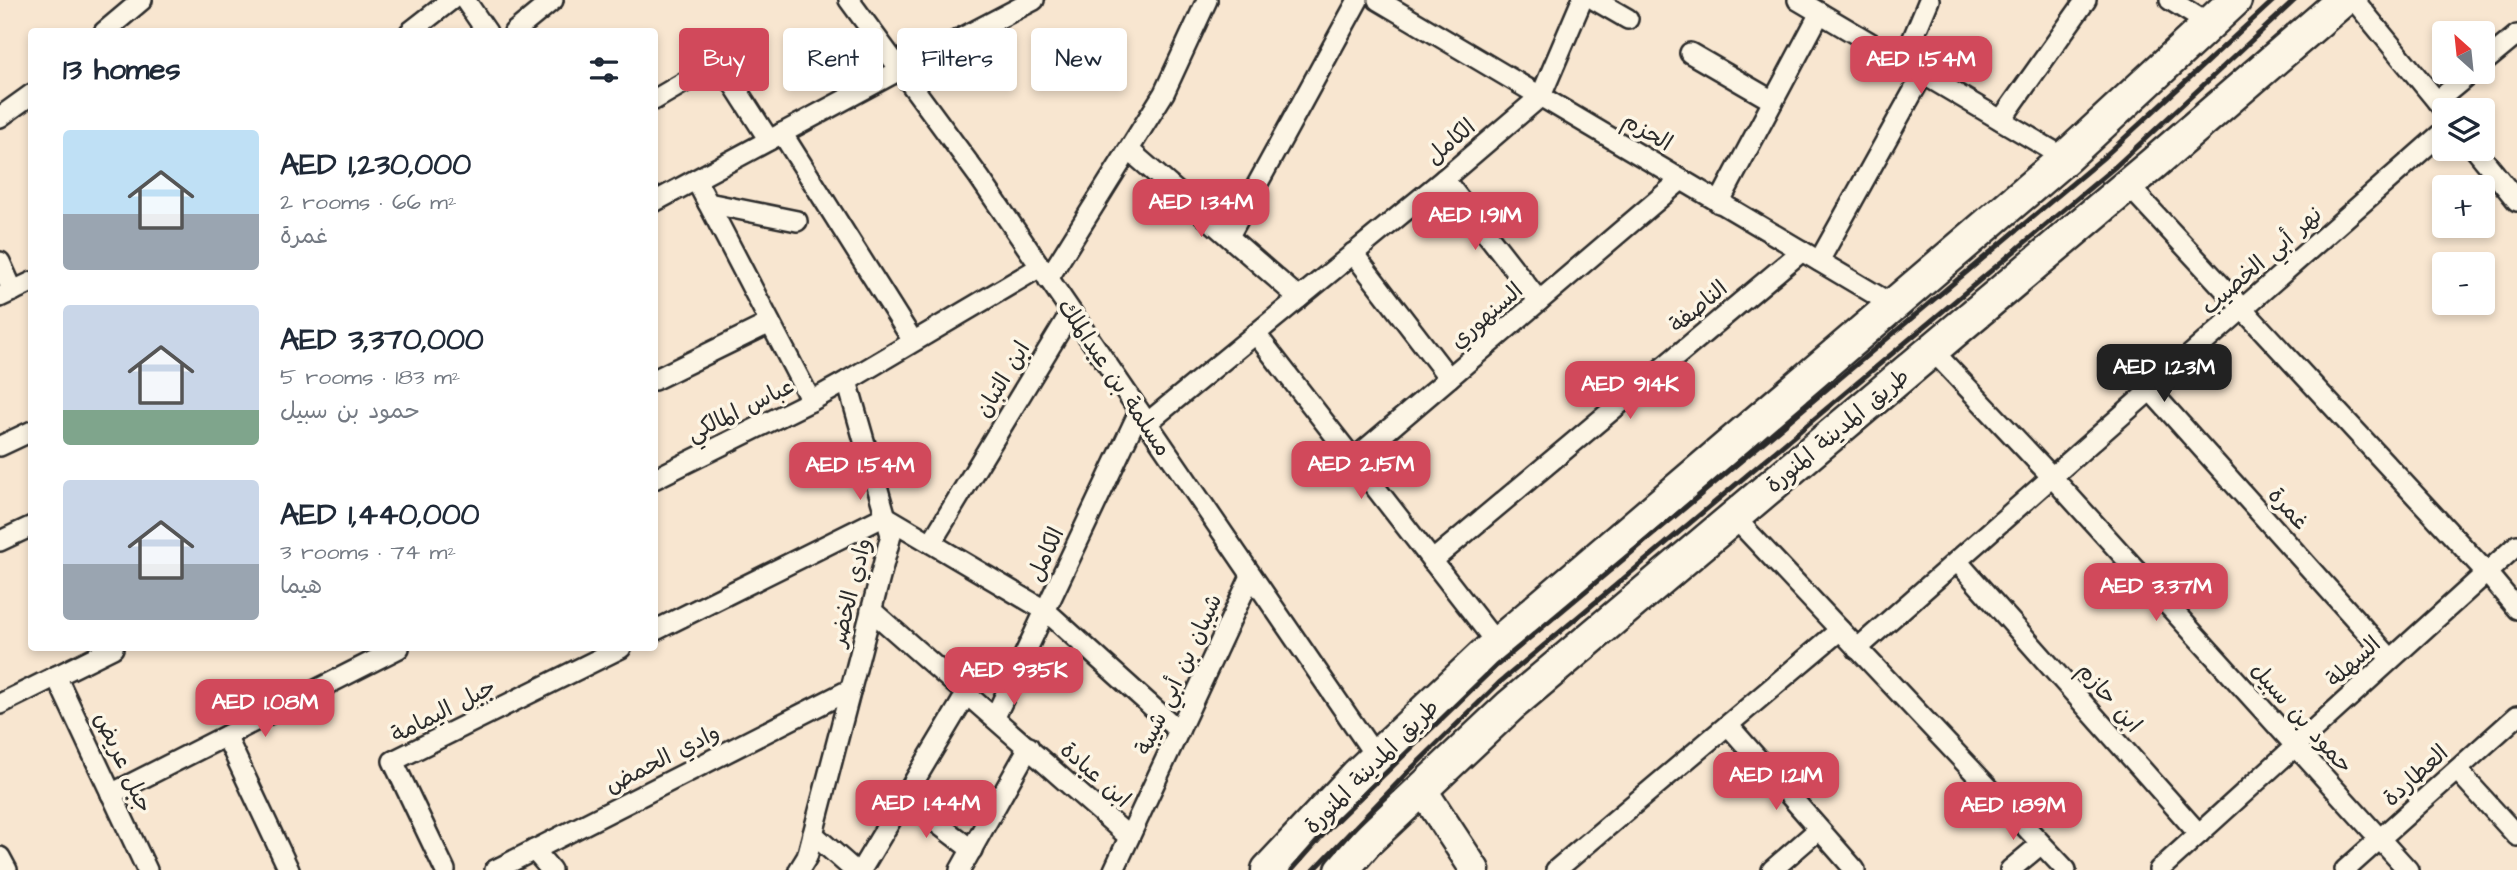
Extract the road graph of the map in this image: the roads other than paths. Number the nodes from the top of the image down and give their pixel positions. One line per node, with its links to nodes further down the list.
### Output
1 (142, 0): 22 (street)
2 (450, 0): 23 (street)
3 (465, 0): 24 (street)
4 (553, 0): 25 (street)
5 (849, 0): 31 (street, مسلمة بن عبدالملك)
6 (1034, 0): 26 (street)
7 (1207, 0): 47 (street)
8 (1358, 0): 59 (street)
9 (1378, 0): 37 (street, الحزم)
10 (1582, 0): 37 (street, الكامل)
11 (1595, 0): 20 (street)
12 (1798, 0): 19 (street)
13 (1929, 0): 30 (street)
14 (2086, 0): 44 (street)
15 (2171, 0): 21 (street)
16 (2235, 0): 21 (main road, طريق المدينة المنورة)
17 (2343, 0): 53 (main road, طريق المدينة المنورة)
18 (2354, 0): 40 (street)
19 (1820, 13): 30 (street); 42 (street)
20 (1628, 19)
21 (2209, 24): 48 (main road, طريق المدينة المنورة)
22 (109, 28)
23 (415, 28)
24 (484, 28)
25 (519, 28)
26 (980, 28)
27 (2517, 35): 29 (street)
28 (1690, 52): 42 (street)
29 (2496, 52)
30 (1903, 62): 33 (street)
31 (897, 66)
32 (897, 72): 45 (street)
33 (1923, 74): 44 (street); 61 (street, الناصفة)
34 (2461, 84): 41 (street)
35 (916, 91): 63 (street, مسلمة بن عبدالملك)
36 (0, 94): 43 (street)
37 (1541, 96): 50 (street, الكامل); 52 (street, الحزم)
38 (28, 97): 43 (street)
39 (658, 98): 45 (street)
40 (2434, 98)
41 (2448, 98)
42 (1773, 101): 57 (street)
43 (7, 113)
44 (2001, 120): 48 (street)
45 (776, 136): 51 (street); 73 (street)
46 (2432, 141): 69 (street, نهر أبي الخصيب)
47 (1129, 150): 59 (street); 63 (street)
48 (2065, 158): 68 (main road, طريق المدينة المنورة)
49 (2485, 161): 55 (street)
50 (1444, 179): 60 (street, الكامل); 67 (street)
51 (696, 180): 54 (street); 56 (street)
52 (1681, 180): 57 (street, الحزم); 67 (street, السنهوري)
53 (2127, 186): 69 (street); 74 (main road, طريق المدينة المنورة)
54 (658, 200)
55 (2517, 201)
56 (708, 203): 58 (street); 71 (street)
57 (1720, 203): 61 (street, الحزم)
58 (797, 221)
59 (1228, 236): 66 (street)
60 (1353, 253): 66 (street, الكامل); 76 (street)
61 (1810, 256): 68 (street, الحزم); 92 (street, الناصفة)
62 (0, 262): 65 (street)
63 (1044, 273): 70 (street, مسلمة بن عبدالملك); 73 (street)
64 (28, 284): 65 (street)
65 (6, 294)
66 (1299, 298): 72 (street, الكامل)
67 (1539, 301): 76 (street, السنهوري)
68 (1893, 305): 101 (main road, طريق المدينة المنورة)
69 (2243, 308): 78 (street, نهر أبي الخصيب); 94 (street)
70 (1071, 312): 80 (street, مسلمة بن عبدالملك); 90 (street, ابن التبان)
71 (770, 323): 75 (street); 79 (street)
72 (1256, 334): 80 (street, الكامل); 83 (street)
73 (913, 341): 77 (street)
74 (1932, 350): 85 (street, حمود بن سبيل); 87 (main road, طريق المدينة المنورة)
75 (658, 378)
76 (1449, 378): 83 (street, السنهوري)
77 (846, 381): 79 (street, عباس المالكي); 86 (street, وادي الخضر)
78 (2150, 390): 85 (street, نهر أبي الخصيب); 106 (street, غمرة)
79 (811, 401): 84 (street, عباس المالكي)
80 (1143, 418): 95 (street, مسلمة بن عبدالملك); 98 (street, الكامل)
81 (28, 432): 82 (street)
82 (0, 446)
83 (1354, 459): 92 (street)
84 (658, 477)
85 (2052, 477): 93 (street, نهر أبي الخصيب); 116 (street, حمود بن سبيل)
86 (885, 516): 90 (street); 97 (street, وادي الخضر); 99 (street)
87 (1734, 517): 100 (street); 120 (main road, طريق المدينة المنورة)
88 (28, 528): 89 (street)
89 (0, 541)
90 (931, 543): 98 (street)
91 (2517, 545): 94 (street, السهلة)
92 (1432, 561): 101 (street)
93 (1957, 561): 102 (street, نهر أبي الخصيب); 125 (street, ابن حازم)
94 (2487, 573): 96 (street); 106 (street, السهلة)
95 (1251, 576): 114 (street, شيبان بن أبي شيبة); 118 (street, مسلمة بن عبدالملك)
96 (2517, 609)
97 (871, 610): 108 (street, وادي الخضر); 109 (street, ابن عبادة)
98 (1046, 611): 112 (street, الكامل); 114 (street)
99 (658, 629)
100 (1840, 630): 102 (street); 113 (street)
101 (1497, 644): 118 (main road, طريق المدينة المنورة)
102 (1857, 649): 129 (street)
103 (107, 651): 107 (street)
104 (393, 651): 115 (street)
105 (596, 653): 136 (street, جبل اليمامة)
106 (2392, 659): 116 (street, السهلة)
107 (56, 676): 110 (street); 121 (street, جبل عريض)
108 (851, 689): 124 (street, وادي الخضر); 130 (street, وادي الحمض)
109 (967, 693): 112 (street, ابن عبادة); 122 (street)
110 (0, 704)
111 (2517, 716): 119 (street, العطاردة)
112 (995, 717): 117 (street, ابن عبادة)
113 (1728, 725): 123 (street); 147 (street)
114 (1179, 731): 127 (street, شيبان بن أبي شيبة)
115 (226, 736): 121 (street); 135 (street)
116 (2295, 746): 125 (street, السهلة); 128 (street, حمود بن سبيل)
117 (1029, 747): 127 (street, ابن عبادة); 131 (street)
118 (1376, 757): 144 (main road, طريق المدينة المنورة)
119 (2457, 770): 126 (street); 128 (street, العطاردة)
120 (1422, 789): 145 (main road, طريق المدينة المنورة); 146 (main road)
121 (111, 794): 134 (street, جبل عريض)
122 (904, 798): 131 (street); 141 (street)
123 (1818, 830): 148 (street); 149 (street)
124 (813, 834): 139 (street, وادي الخضر); 140 (street)
125 (2199, 834): 152 (street, السهلة)
126 (2517, 836)
127 (1129, 837): 143 (street, شيبان بن أبي شيبة)
128 (2379, 839): 153 (street, العطاردة); 154 (street, حمود بن سبيل)
129 (2041, 844): 150 (street); 151 (street)
130 (534, 850): 137 (street, وادي الحمض); 138 (street)
131 (972, 850): 142 (street)
132 (0, 857): 133 (street)
133 (7, 870)
134 (147, 870)
135 (289, 870)
136 (445, 870)
137 (495, 870)
138 (551, 870)
139 (799, 870)
140 (854, 870)
141 (861, 870)
142 (961, 870)
143 (1114, 870)
144 (1268, 870)
145 (1342, 870)
146 (1475, 870)
147 (1556, 870)
148 (1772, 870)
149 (1855, 870)
150 (2010, 870)
151 (2066, 870)
152 (2159, 870)
153 (2345, 870)
154 (2408, 870)

